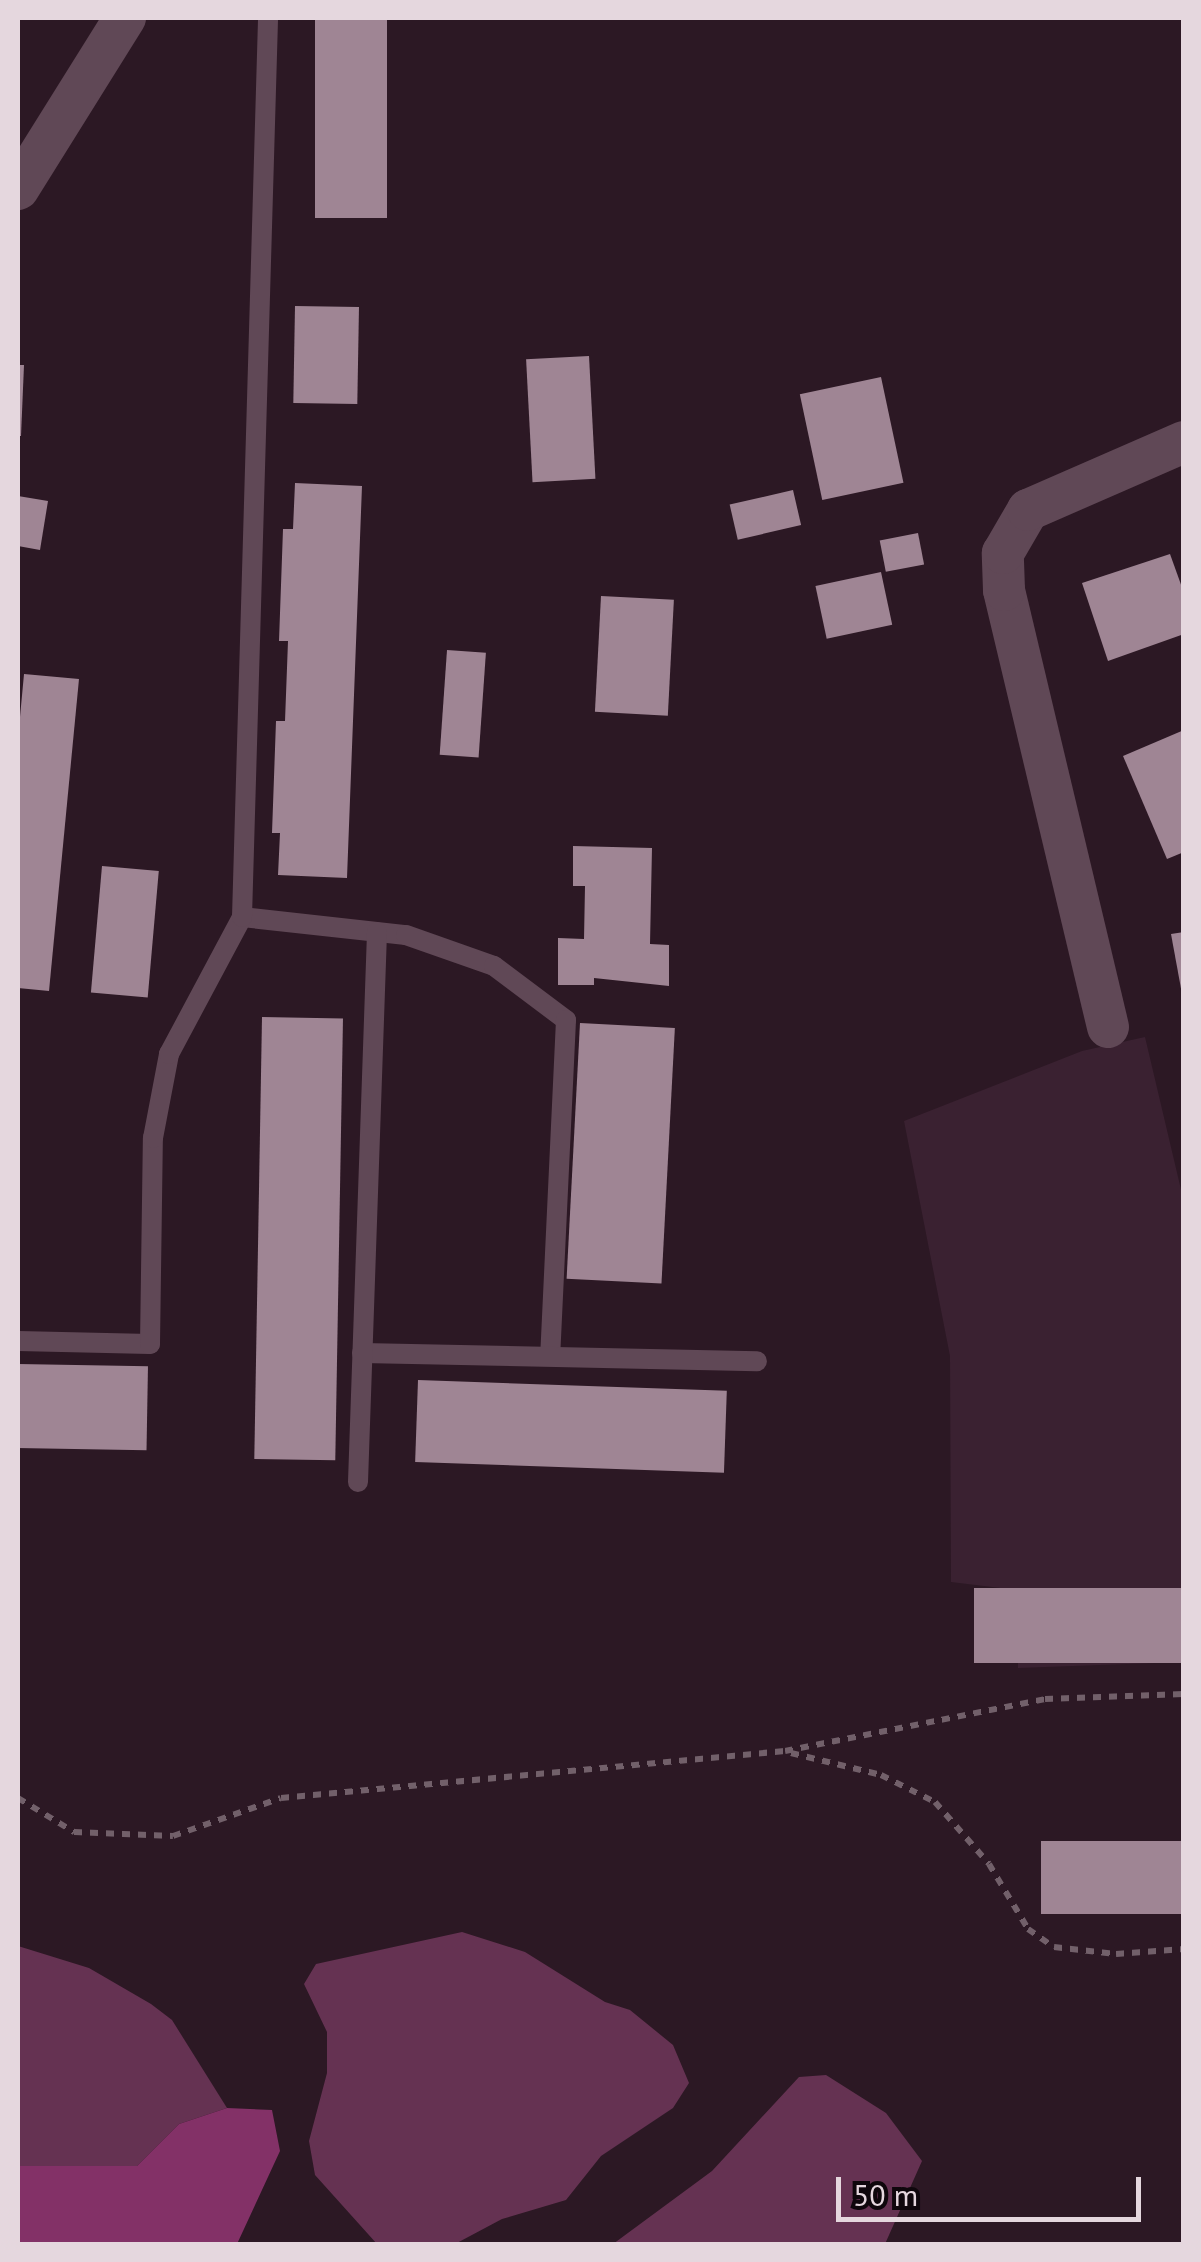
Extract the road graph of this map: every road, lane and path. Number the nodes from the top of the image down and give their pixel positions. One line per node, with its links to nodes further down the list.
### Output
1 (125, 18): 3 (street)
2 (268, 18): 5 (lane)
3 (18, 189)
4 (1184, 442): 7 (street)
5 (242, 917): 6 (lane); 8 (lane)
6 (376, 932): 9 (lane); 10 (lane)
7 (1108, 1027)
8 (18, 1341)
9 (362, 1353): 10 (lane); 12 (lane)
10 (550, 1356): 11 (lane)
11 (756, 1361)
12 (358, 1482)
13 (1184, 1694): 14 (path)
14 (785, 1752): 15 (path); 16 (path)
15 (18, 1798)
16 (1184, 1949)

